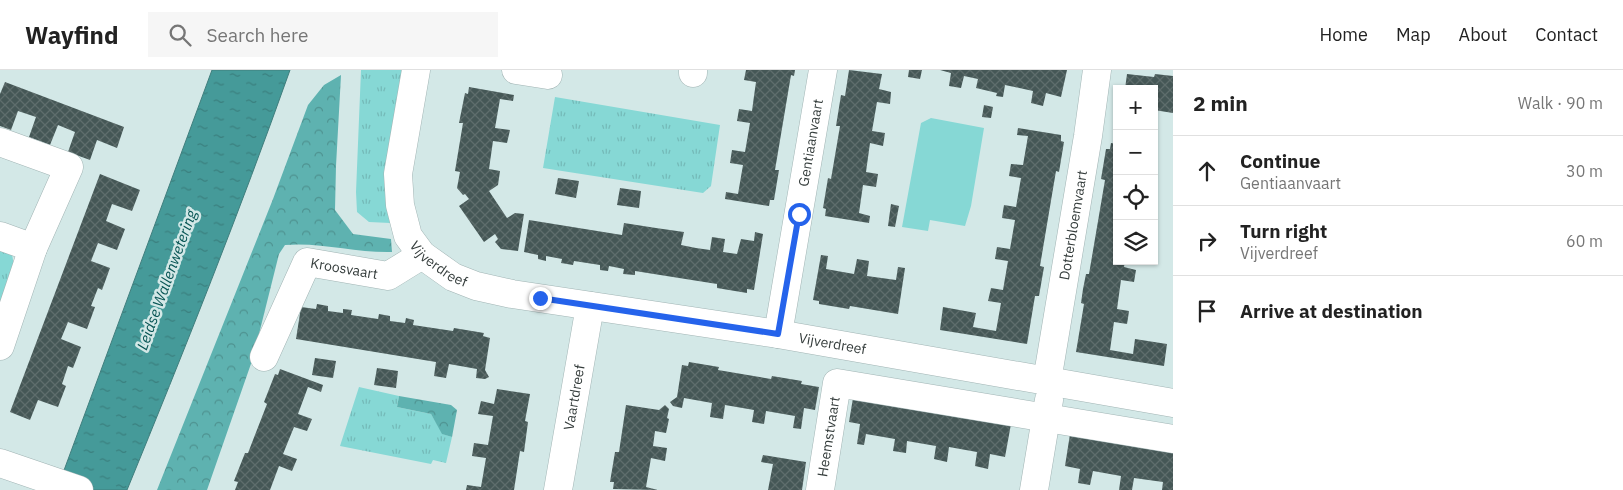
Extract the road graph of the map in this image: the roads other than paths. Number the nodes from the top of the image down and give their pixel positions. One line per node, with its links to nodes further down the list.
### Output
1 (416, 70): 9 (street, Vijverdreef)
2 (516, 70): 5 (street)
3 (823, 70): 11 (street, Gentiaanvaart)
4 (1097, 70): 14 (street, Dotterbloemvaart)
5 (548, 75)
6 (0, 142): 8 (street)
7 (0, 236): 8 (street)
8 (33, 248): 12 (street)
9 (422, 255): 10 (street, Vijverdreef); 13 (street, Kroosvaart)
10 (590, 306): 11 (street, Vijverdreef); 20 (street, Vaartdreef)
11 (778, 334): 14 (street, Vijverdreef)
12 (0, 346)
13 (264, 357)
14 (1050, 382): 15 (street, Vijverdreef); 16 (street, Dotterbloemvaart)
15 (1173, 404)
16 (1046, 417): 17 (street); 21 (street, Heemstvaart); 22 (street, Dotterbloemvaart)
17 (1173, 439)
18 (0, 463): 19 (street)
19 (79, 490)
20 (558, 490)
21 (820, 490)
22 (1034, 490)

